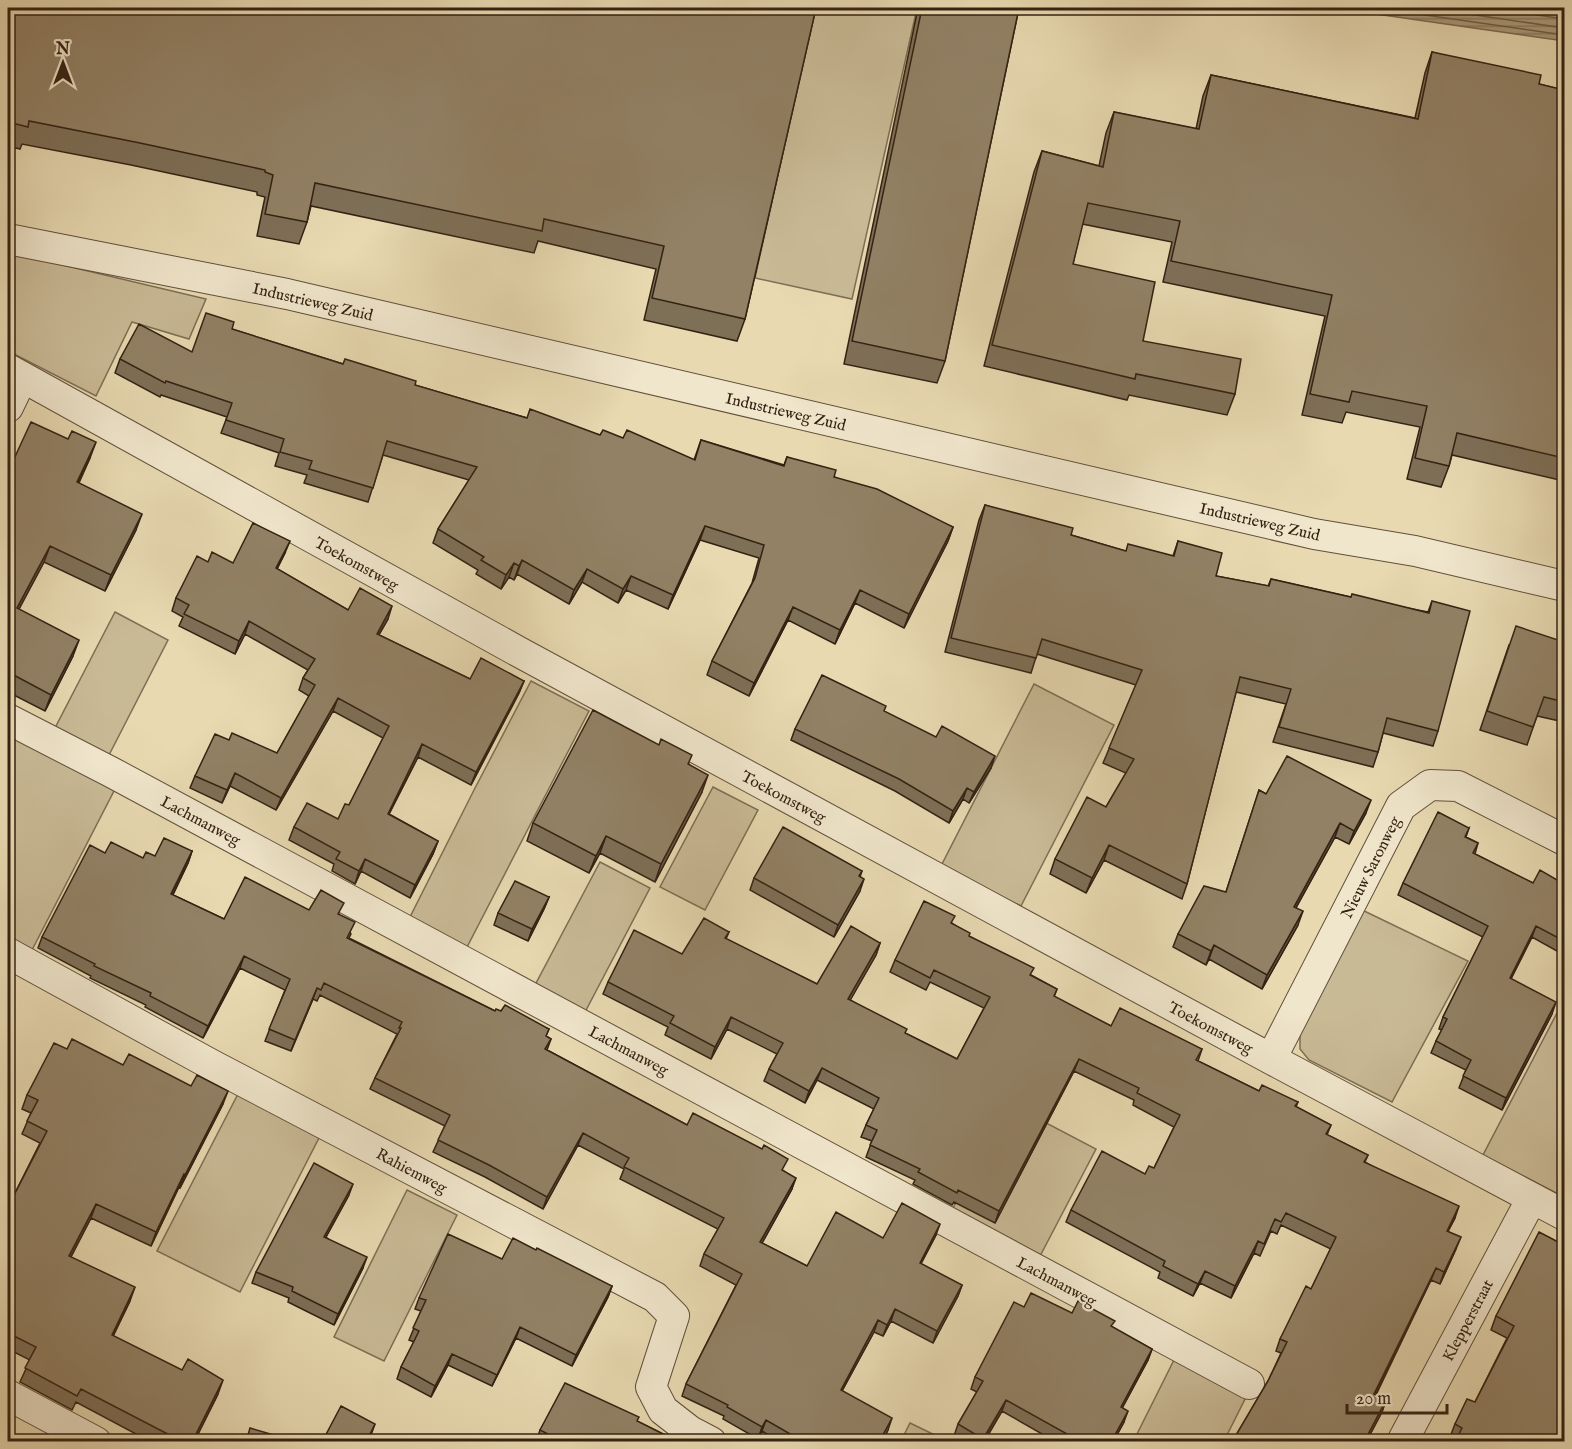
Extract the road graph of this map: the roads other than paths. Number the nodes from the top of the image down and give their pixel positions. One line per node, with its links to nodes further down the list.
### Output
1 (8, 239): 4 (street, Industrieweg Zuid)
2 (15, 373): 3 (street); 8 (street, Toekomstweg)
3 (8, 407)
4 (1564, 586)
5 (8, 719): 11 (street, Lachmanweg)
6 (1564, 840): 8 (street, Nieuw Saronweg)
7 (8, 953): 14 (street, Rahiemweg)
8 (1271, 1059): 9 (street, Toekomstweg)
9 (1532, 1198): 10 (street, Toekomstweg); 15 (street, Klepperstraat)
10 (1564, 1215)
11 (1249, 1384)
12 (8, 1395): 13 (street)
13 (96, 1442)
14 (711, 1442)
15 (1402, 1442)

